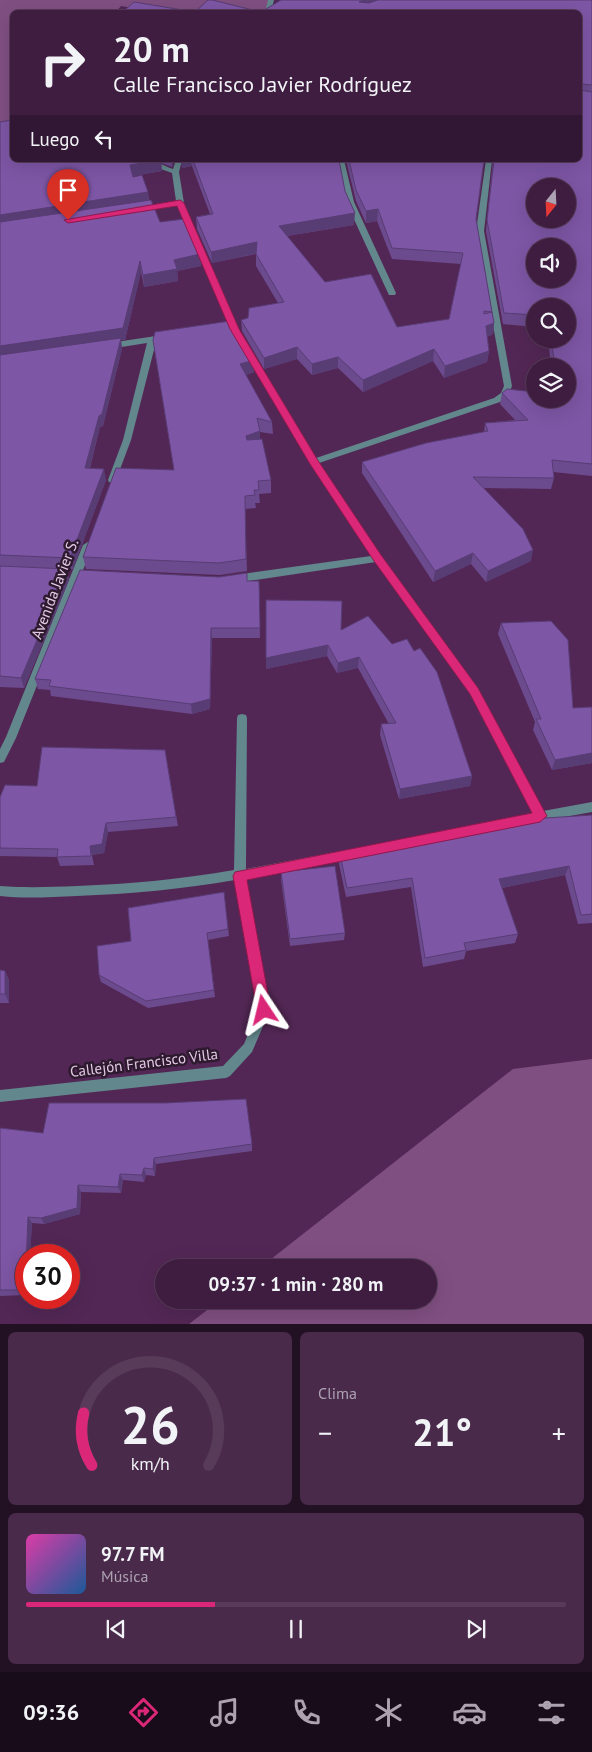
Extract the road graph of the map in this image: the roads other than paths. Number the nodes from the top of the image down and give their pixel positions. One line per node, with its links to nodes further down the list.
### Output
1 (153, 162): 5 (street)
2 (178, 162): 5 (street)
3 (341, 162): 8 (street)
4 (489, 162): 10 (street)
5 (175, 172): 6 (street)
6 (180, 203): 7 (street); 10 (street)
7 (133, 210)
8 (392, 293)
9 (104, 347): 11 (street)
10 (314, 462): 13 (street)
11 (107, 494)
12 (90, 540): 16 (street, Avenida Javier S.)
13 (378, 558): 14 (street); 18 (street)
14 (220, 581)
15 (242, 718): 21 (street, Callejón Francisco Villa)
16 (0, 759)
17 (592, 807): 18 (street)
18 (540, 816): 19 (street)
19 (502, 824)
20 (366, 851): 21 (street)
21 (240, 876): 22 (street); 23 (street, Callejón Francisco Villa)
22 (0, 891)
23 (0, 1096)

